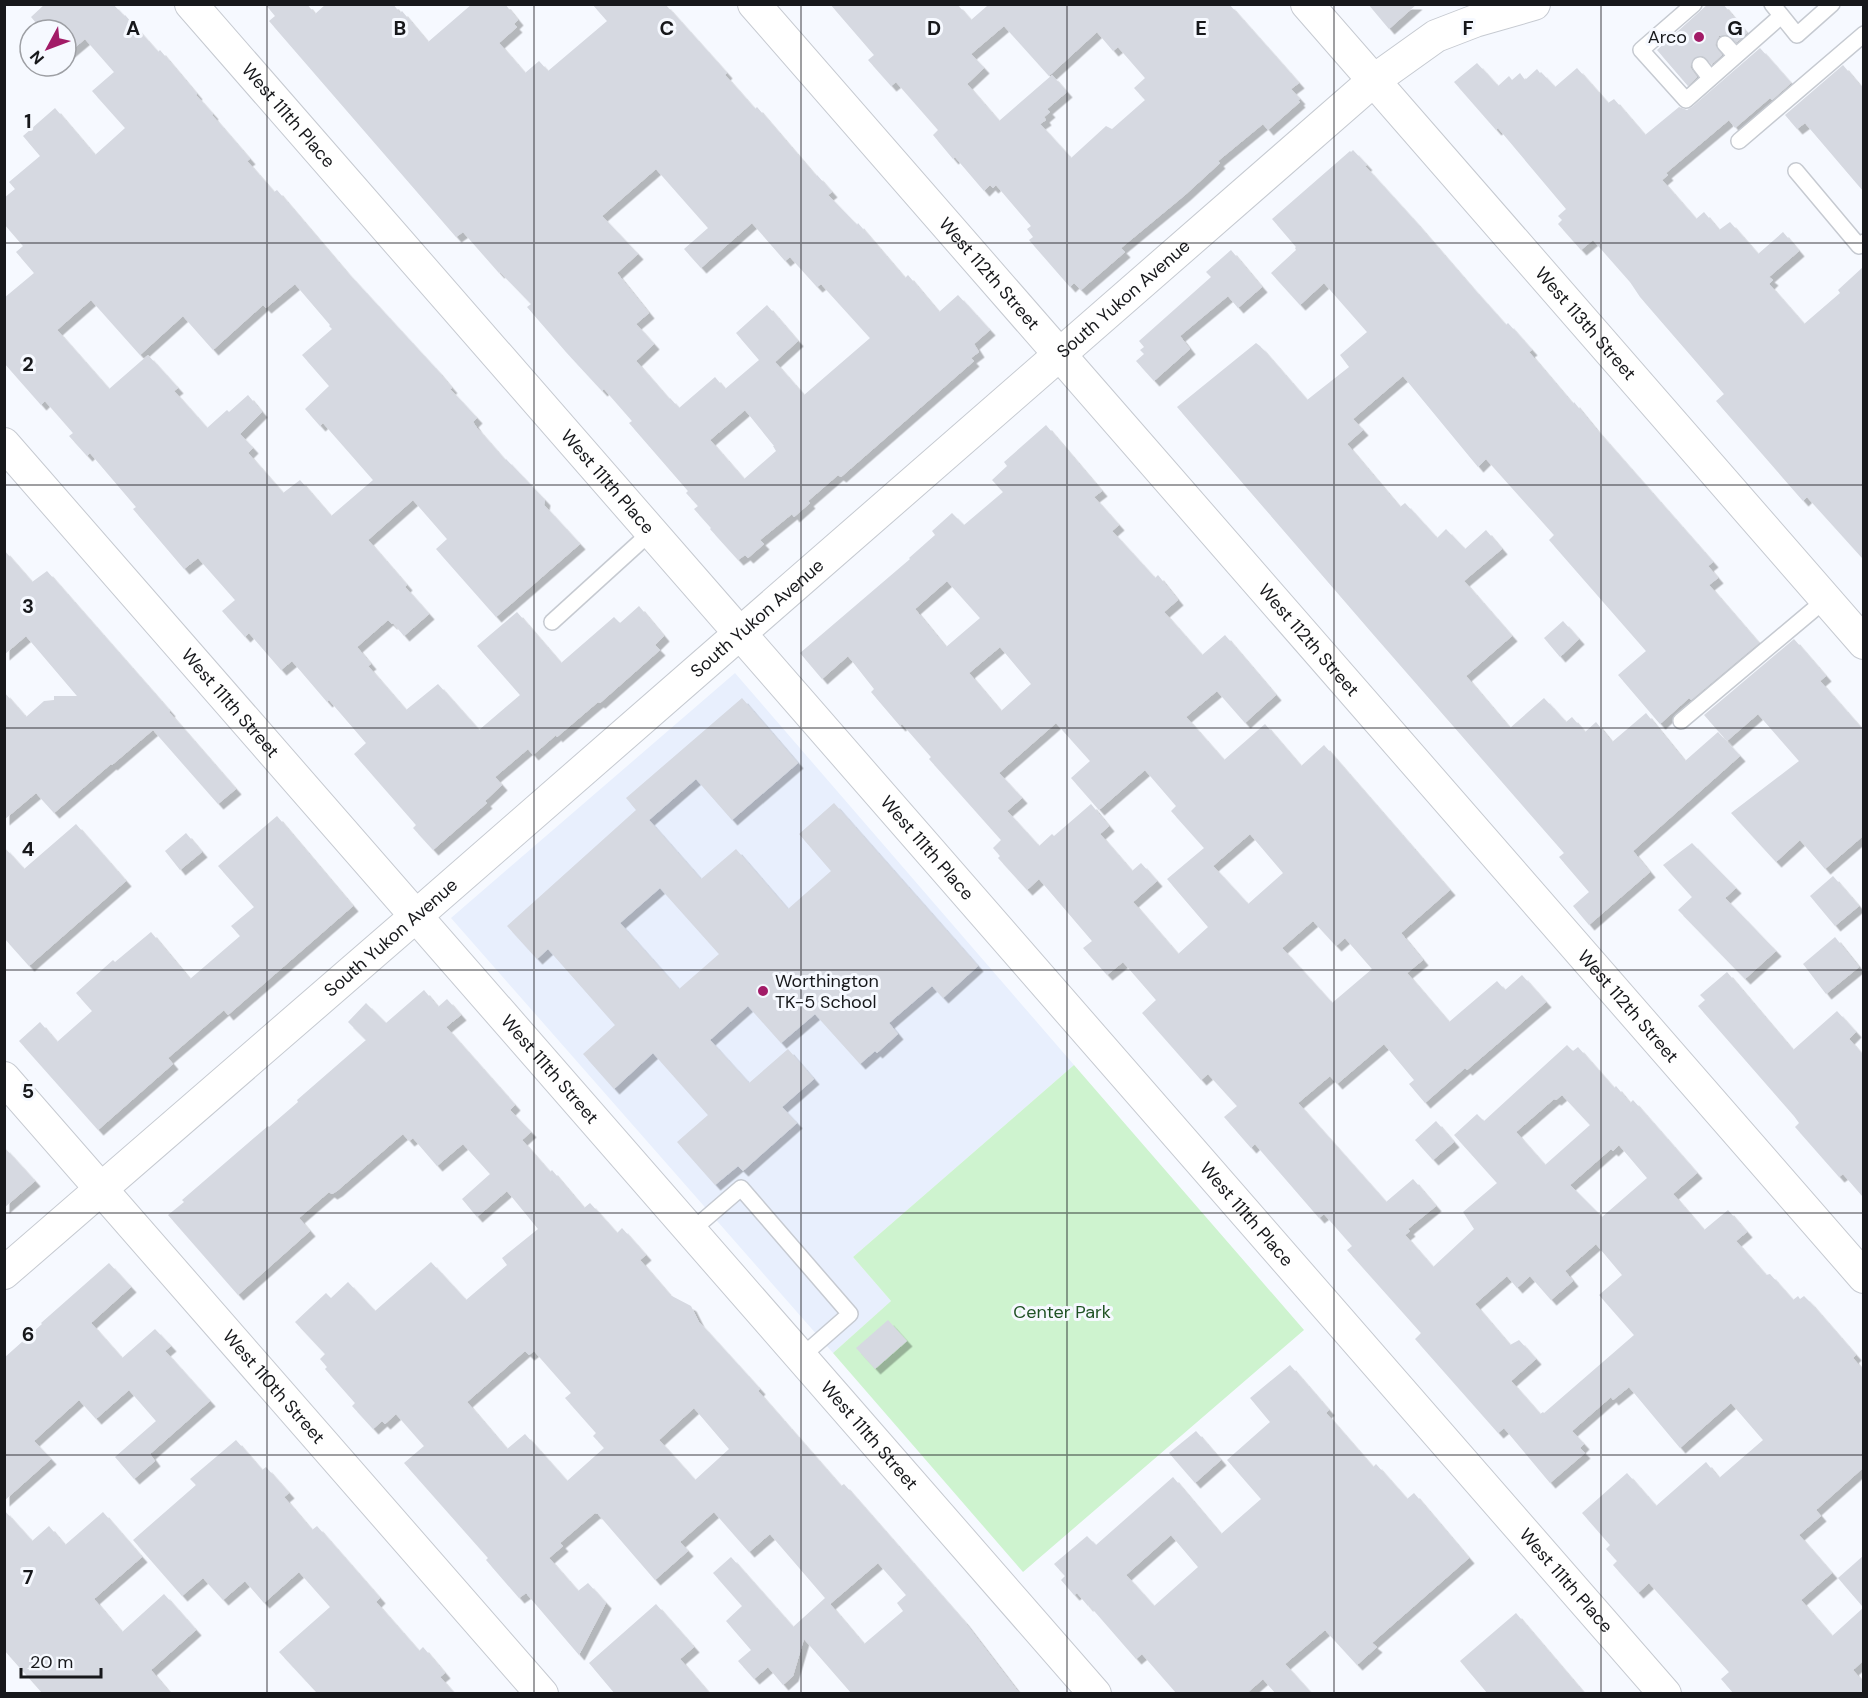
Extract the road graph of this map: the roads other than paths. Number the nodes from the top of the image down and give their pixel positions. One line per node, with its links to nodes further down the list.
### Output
1 (191, 4): 17 (street, West 111th Place)
2 (754, 4): 15 (street, West 112th Street)
3 (1307, 4): 11 (street, West 113th Street)
4 (1534, 4): 11 (street, South Yukon Avenue)
5 (1832, 4): 7 (lane)
6 (1695, 8): 10 (lane)
7 (1776, 10): 10 (lane)
8 (1863, 34): 12 (lane)
9 (1700, 65): 10 (lane)
10 (1710, 78)
11 (1373, 81): 15 (street, South Yukon Avenue); 18 (street, West 113th Street)
12 (1739, 141)
13 (1796, 171): 14 (lane)
14 (1863, 242)
15 (1059, 354): 20 (street, South Yukon Avenue); 28 (street, West 112th Street)
16 (4, 444): 23 (street, West 111th Street)
17 (651, 532): 19 (lane); 20 (street, West 111th Place)
18 (1825, 600): 21 (street, West 113th Street); 22 (lane)
19 (552, 622)
20 (739, 633): 23 (street, South Yukon Avenue); 32 (street, West 111th Place)
21 (1863, 644)
22 (1681, 721)
23 (416, 916): 25 (street, South Yukon Avenue); 26 (street, West 111th Street)
24 (4, 1078): 25 (street, West 110th Street)
25 (100, 1188): 27 (street, South Yukon Avenue); 30 (street, West 110th Street)
26 (691, 1231): 29 (street, West 111th Street); 29 (lane)
27 (4, 1273)
28 (1863, 1277)
29 (801, 1357): 31 (street, West 111th Street)
30 (542, 1694)
31 (1095, 1694)
32 (1665, 1694)

